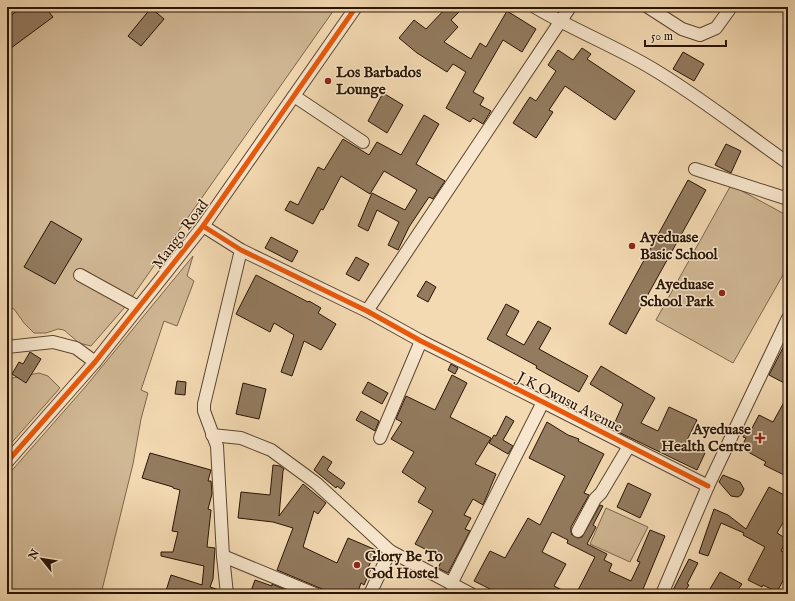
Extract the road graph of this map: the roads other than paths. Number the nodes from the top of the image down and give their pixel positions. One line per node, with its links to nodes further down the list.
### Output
1 (356, 7): 7 (street, Mango Road)
2 (535, 7): 6 (street)
3 (570, 7): 6 (street)
4 (648, 7): 5 (street)
5 (729, 10)
6 (560, 22): 9 (street); 16 (street)
7 (294, 96): 8 (street); 12 (street, Mango Road)
8 (363, 142)
9 (788, 163)
10 (695, 169): 11 (street)
11 (788, 199)
12 (202, 226): 13 (street, J K Owusu Avenue); 15 (street, Mango Road)
13 (240, 250): 16 (street, J K Owusu Avenue); 22 (street)
14 (80, 275): 15 (street)
15 (138, 307): 20 (street, Mango Road)
16 (367, 311): 18 (street, J K Owusu Avenue)
17 (788, 318): 26 (street)
18 (421, 341): 21 (street, J K Owusu Avenue); 23 (street)
19 (7, 346): 20 (street)
20 (95, 362): 25 (street, Mango Road)
21 (543, 402): 24 (street, J K Owusu Avenue); 30 (street)
22 (212, 435): 28 (street); 29 (street)
23 (380, 438)
24 (629, 446): 26 (street, J K Owusu Avenue); 27 (street)
25 (7, 462)
26 (708, 486): 35 (street)
27 (578, 531)
28 (390, 551): 30 (street); 33 (street)
29 (223, 556): 31 (street); 32 (street)
30 (452, 584): 34 (street)
31 (227, 594)
32 (315, 594)
33 (370, 594)
34 (471, 594)
35 (662, 594)

